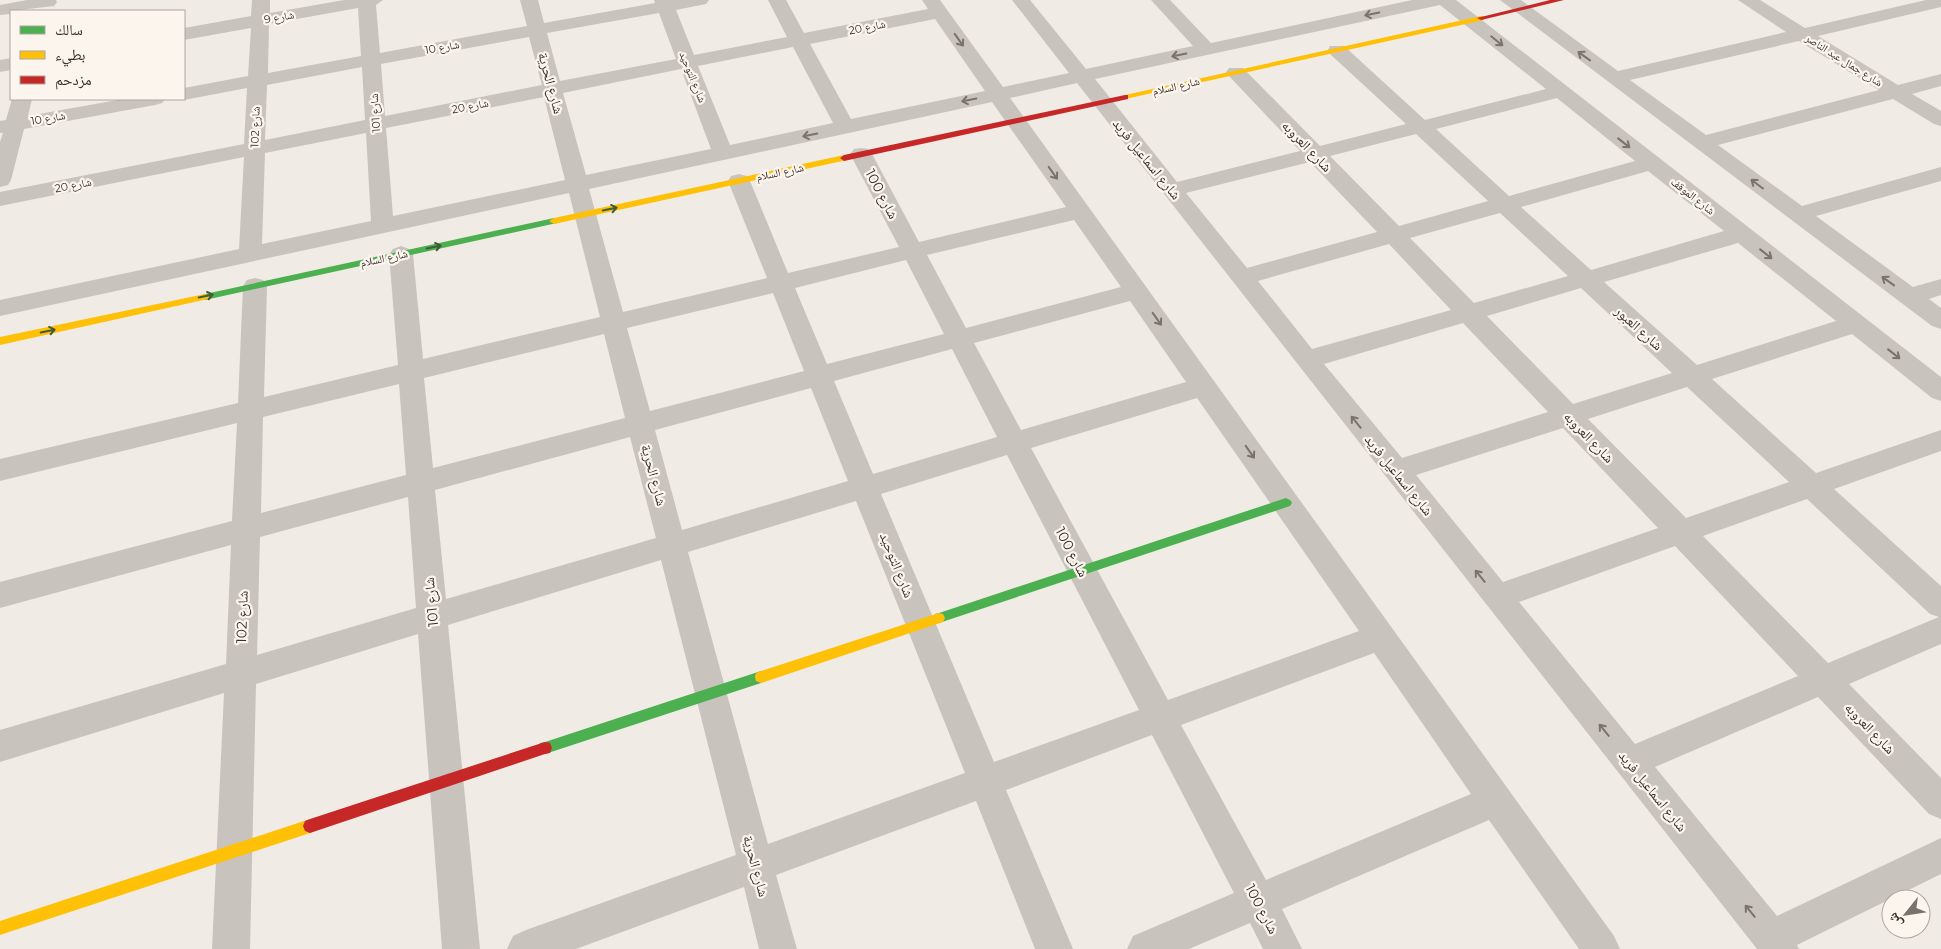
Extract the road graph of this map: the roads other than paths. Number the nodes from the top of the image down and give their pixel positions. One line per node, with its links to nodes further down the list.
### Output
1 (370, 0): 17 (street, شارع 9); 25 (street, شارع 101)
2 (529, 0): 19 (street, شارع الحرية)
3 (700, 0): 12 (street, شارع 10)
4 (777, 0): 22 (street)
5 (1021, 0): 28 (street, شارع اسماعيل فريد)
6 (1160, 0): 23 (street)
7 (1437, 0): 23 (street, one-way to 23)
8 (1445, 0): 18 (street, شارع الموقف)
9 (1560, 0): 14 (street, شارع السلام)
10 (1747, 0): 21 (street, شارع جمال عبد الناصر)
11 (1940, 1): 21 (street)
12 (664, 3): 19 (street, شارع 10); 26 (street, شارع التوحيد)
13 (48, 4): 16 (street)
14 (1514, 4): 18 (street, شارع السلام); 29 (street, one-way to 14)
15 (935, 6): 22 (street, شارع 20); 36 (street, one-way to 36)
16 (0, 10)
17 (260, 10): 20 (street, شارع 9); 30 (street, شارع 102)
18 (1471, 20): 24 (street, شارع السلام); 33 (street, شارع الموقف, one-way to 33)
19 (537, 30): 25 (street, شارع 10); 32 (street, شارع الحرية)
20 (185, 34)
21 (1803, 34): 29 (street); 34 (street, شارع جمال عبد الناصر)
22 (799, 40): 26 (street, شارع 20); 45 (street)
23 (1206, 49): 28 (street, one-way to 28)
24 (1337, 50): 27 (street, شارع السلام); 44 (street, شارع العبور)
25 (371, 60): 30 (street, شارع 10); 42 (street, شارع 101)
26 (688, 63): 32 (street, شارع 20); 48 (street, شارع التوحيد)
27 (1236, 72): 39 (street, شارع السلام); 50 (street, شارع العروبه)
28 (1082, 76): 36 (street); 39 (street, شارع اسماعيل فريد)
29 (1614, 78): 46 (street)
30 (257, 80): 35 (street, شارع 10); 47 (street, شارع 102)
31 (1941, 80): 34 (street)
32 (553, 90): 42 (street, شارع 20); 55 (street, شارع الحرية)
33 (1559, 92): 44 (street); 51 (street, شارع الموقف, one-way to 51)
34 (1896, 92): 40 (street, شارع جمال عبد الناصر); 46 (street)
35 (185, 94)
36 (998, 94): 41 (street); 45 (street, one-way to 45)
37 (21, 100): 43 (street)
38 (150, 100): 43 (street, شارع 10)
39 (1102, 102): 41 (street, شارع السلام); 56 (street, شارع اسماعيل فريد)
40 (1941, 120)
41 (1016, 121): 49 (street, شارع السلام); 59 (street, one-way to 59)
42 (376, 125): 47 (street, شارع 20); 62 (street, شارع 101)
43 (8, 126): 53 (street)
44 (1420, 126): 50 (street); 58 (street, شارع العبور)
45 (845, 127): 48 (street, one-way to 48)
46 (1701, 142): 61 (street, one-way to 46)
47 (255, 149): 57 (street, شارع 20); 67 (street, شارع 102)
48 (723, 153): 55 (street)
49 (861, 154): 54 (street, شارع السلام); 65 (street, شارع 100)
50 (1314, 154): 56 (street); 64 (street, شارع العروبه)
51 (1651, 163): 58 (street); 63 (street, شارع الموقف)
52 (1941, 174): 61 (street)
53 (0, 180)
54 (739, 181): 60 (street, شارع السلام, one-way to 54); 70 (street, شارع التوحيد)
55 (578, 184): 60 (street, شارع الحرية); 62 (street)
56 (1172, 190): 68 (street, شارع اسماعيل فريد)
57 (0, 200)
58 (1504, 204): 64 (street); 69 (street, شارع العبور)
59 (1080, 211): 65 (street); 73 (street)
60 (585, 214): 66 (street, شارع السلام, one-way to 60); 78 (street, شارع الحرية)
61 (1798, 214): 74 (street, one-way to 61)
62 (382, 226): 67 (street)
63 (1741, 234): 69 (street); 79 (street, شارع الموقف, one-way to 79)
64 (1394, 235): 68 (street); 76 (street, شارع العروبه)
65 (913, 252): 70 (street); 80 (street, شارع 100)
66 (401, 254): 71 (street, شارع السلام); 83 (street, شارع 101)
67 (250, 255): 75 (street)
68 (1241, 278): 82 (street, شارع اسماعيل فريد)
69 (1585, 279): 76 (street); 85 (street, شارع العبور)
70 (781, 283): 78 (street); 84 (street, شارع التوحيد)
71 (254, 286): 81 (street, شارع السلام, one-way to 71); 88 (street, شارع 102)
72 (1941, 287): 74 (street)
73 (1137, 291): 80 (street); 86 (street, one-way to 86)
74 (1910, 297): 77 (street)
75 (0, 308)
76 (1468, 313): 82 (street); 89 (street, شارع العروبه)
77 (1941, 320)
78 (614, 322): 83 (street); 90 (street, شارع الحرية)
79 (1856, 324): 85 (street); 87 (street, شارع الموقف, one-way to 87)
80 (959, 339): 84 (street); 92 (street, شارع 100)
81 (0, 341)
82 (1307, 360): 94 (street, شارع اسماعيل فريد, one-way to 82)
83 (411, 372): 88 (street); 95 (street, شارع 101)
84 (818, 376): 90 (street); 97 (street, شارع التوحيد)
85 (1692, 376): 89 (street); 96 (street, شارع العبور)
86 (1204, 386): 92 (street); 98 (street, one-way to 98)
87 (1941, 391)
88 (250, 411): 93 (street); 99 (street, شارع 102)
89 (1568, 416): 94 (street); 100 (street, شارع العروبه)
90 (640, 422): 95 (street); 101 (street, شارع الحرية)
91 (1941, 440): 96 (street)
92 (1014, 444): 97 (street); 102 (street, شارع 100)
93 (0, 470)
94 (1395, 470): 104 (street, شارع اسماعيل فريد, one-way to 94)
95 (420, 483): 99 (street); 106 (street, شارع 101)
96 (1811, 486): 100 (street); 105 (street, شارع العبور)
97 (865, 488): 101 (street); 107 (street, شارع التوحيد)
98 (1286, 503): 102 (street); 109 (street)
99 (246, 530): 103 (street); 110 (street, شارع 102)
100 (1681, 532): 104 (street); 111 (street, شارع العروبه)
101 (672, 545): 106 (street); 112 (street, شارع الحرية)
102 (1083, 571): 107 (street); 113 (street, شارع 100)
103 (0, 595)
104 (1497, 597): 115 (street, شارع اسماعيل فريد, one-way to 104)
105 (1941, 606)
106 (432, 618): 110 (street); 116 (street, شارع 101)
107 (921, 624): 112 (street); 117 (street, شارع التوحيد)
108 (1941, 630): 111 (street)
109 (1381, 637): 113 (street); 118 (street)
110 (240, 675): 114 (street); 120 (street, شارع 102)
111 (1824, 680): 115 (street); 119 (street, شارع العروبه)
112 (711, 692): 116 (street); 122 (street, شارع الحرية)
113 (1161, 718): 117 (street); 123 (street, شارع 100)
114 (0, 746)
115 (1630, 762): 125 (street, شارع اسماعيل فريد, one-way to 115)
116 (446, 781): 120 (street); 127 (street, شارع 101)
117 (984, 782): 122 (street); 130 (street, شارع التوحيد)
118 (1496, 800): 123 (street); 133 (street)
119 (1941, 802)
120 (235, 852): 124 (street); 126 (street, شارع 102)
121 (1941, 856): 125 (street)
122 (756, 863): 128 (street); 129 (street, شارع الحرية)
123 (1258, 902): 131 (street); 132 (street, شارع 100)
124 (0, 928)
125 (1776, 943)
126 (231, 949)
127 (461, 949)
128 (526, 949)
129 (778, 949)
130 (1054, 949)
131 (1146, 949)
132 (1283, 949)
133 (1601, 949)

